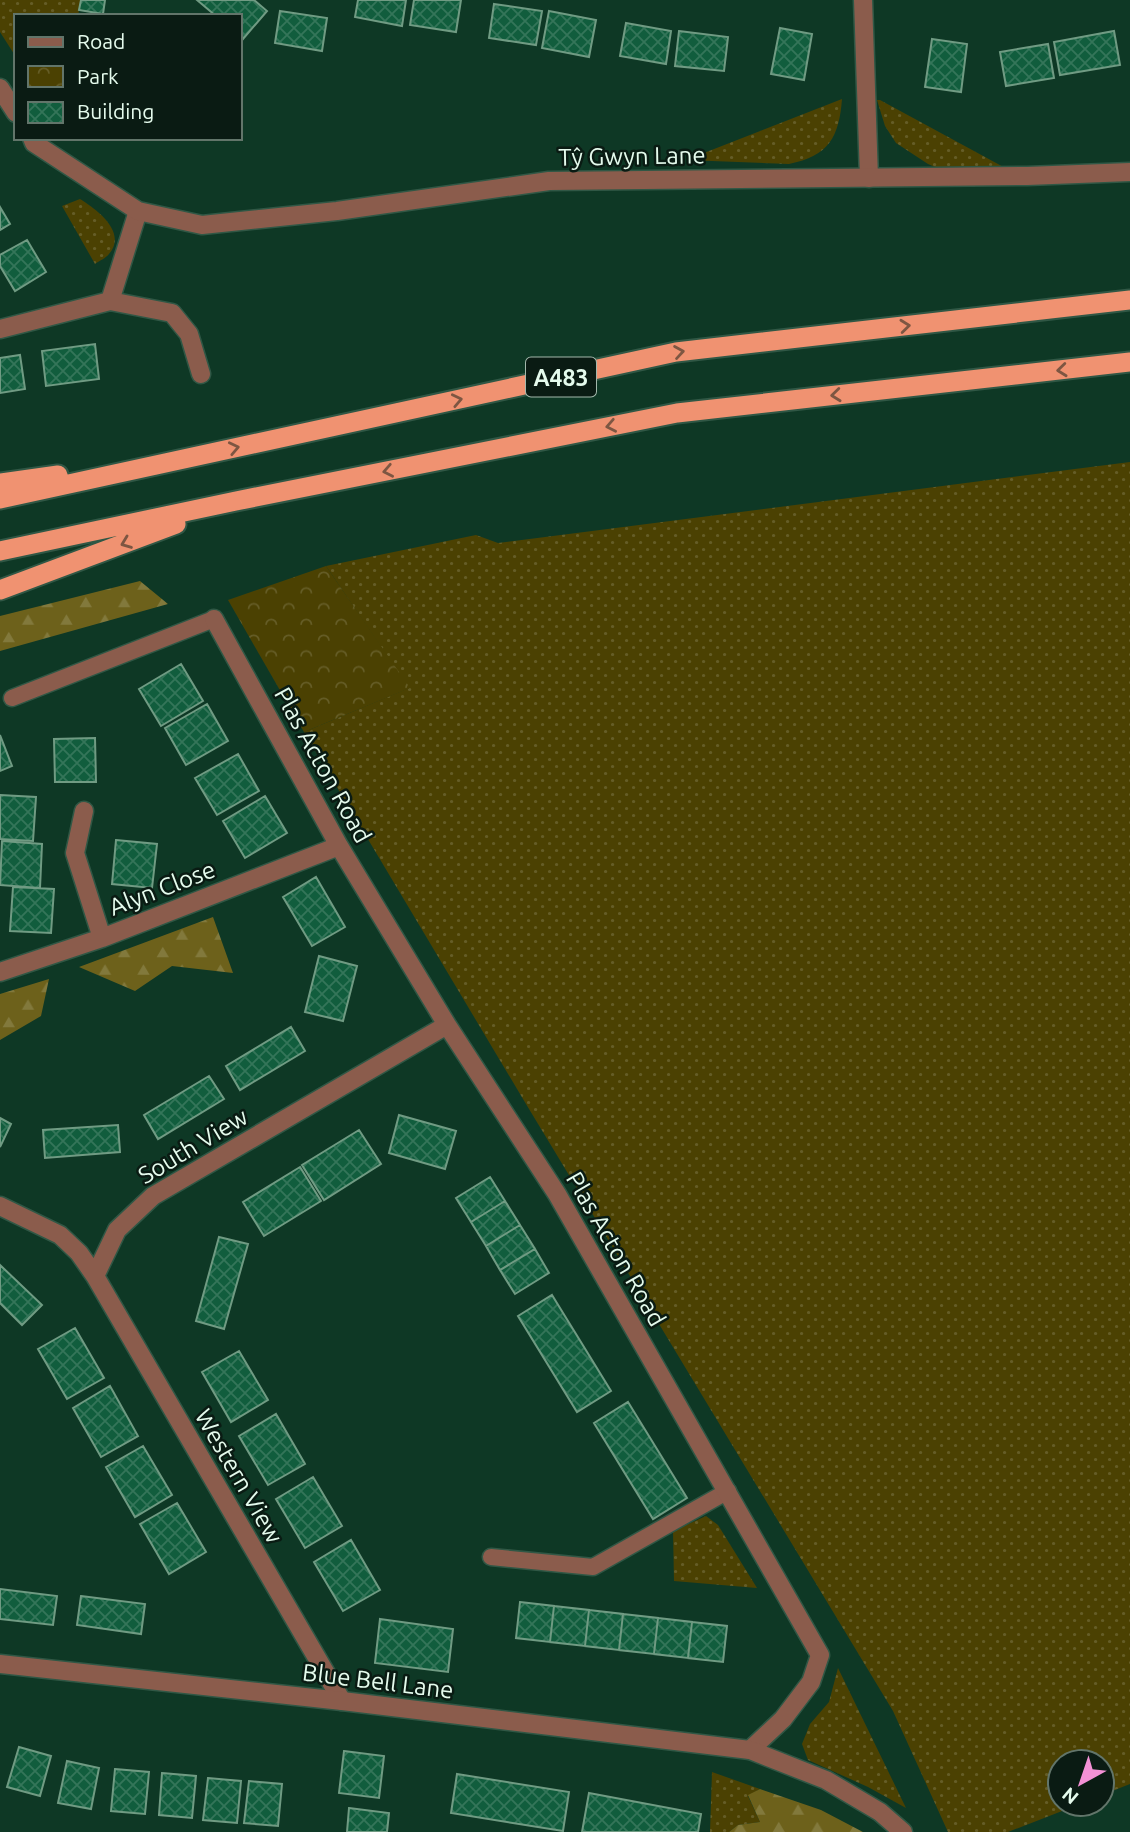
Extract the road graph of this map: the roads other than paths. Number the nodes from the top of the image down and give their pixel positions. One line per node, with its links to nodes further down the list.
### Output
1 (863, 0): 6 (street)
2 (0, 88): 3 (street)
3 (14, 110)
4 (33, 140): 7 (street)
5 (1130, 172): 6 (street, Tŷ Gwyn Lane)
6 (869, 178): 7 (street, Tŷ Gwyn Lane)
7 (138, 211): 8 (street)
8 (110, 300): 10 (street); 12 (street)
9 (1130, 300): 13 (highway, A483, one-way to 9)
10 (0, 329)
11 (1130, 362): 16 (highway, A483, one-way to 16)
12 (201, 374)
13 (194, 457): 14 (highway, A483); 15 (highway, A483)
14 (0, 483)
15 (0, 499)
16 (236, 501): 17 (highway, A483); 18 (highway, A483, one-way to 18)
17 (0, 551)
18 (0, 590)
19 (214, 619): 20 (lane); 22 (street, Plas Acton Road)
20 (12, 698)
21 (83, 811): 23 (street)
22 (339, 846): 23 (street, Alyn Close); 25 (street, Plas Acton Road)
23 (102, 938): 24 (street, Alyn Close)
24 (0, 972)
25 (447, 1025): 27 (street, South View); 28 (street, Plas Acton Road)
26 (0, 1206): 27 (street)
27 (94, 1276): 31 (street, Western View)
28 (728, 1491): 29 (lane); 32 (street, Plas Acton Road)
29 (491, 1557)
30 (0, 1664): 31 (street, Blue Bell Lane)
31 (342, 1700): 32 (street, Blue Bell Lane)
32 (750, 1750): 33 (street)
33 (903, 1832)

